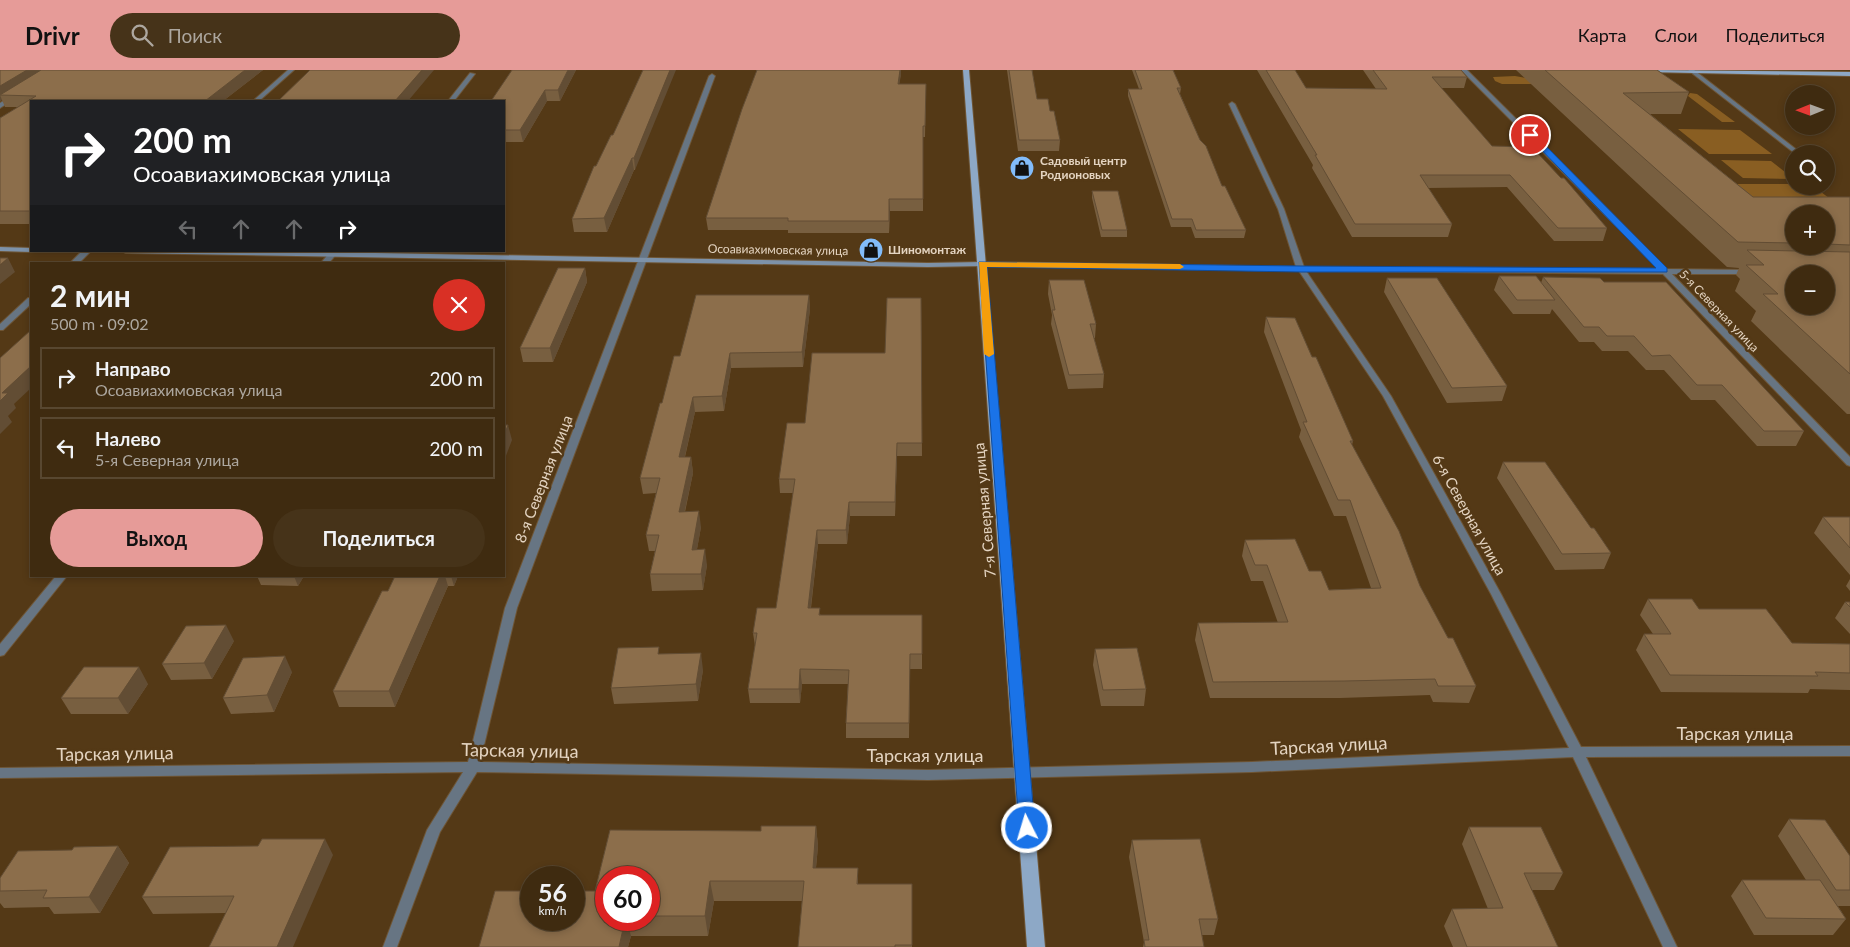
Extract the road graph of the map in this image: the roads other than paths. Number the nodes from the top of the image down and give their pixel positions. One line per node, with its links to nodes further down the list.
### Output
1 (291, 70): 10 (street)
2 (966, 70): 22 (main road, 7-я Северная улица)
3 (1464, 70): 24 (street, 5-я Северная улица)
4 (1646, 70): 5 (main road)
5 (1692, 70): 7 (main road); 14 (street)
6 (472, 74): 11 (street)
7 (1850, 74)
8 (712, 76): 20 (street, 8-я Северная улица)
9 (16, 96): 13 (street)
10 (257, 100)
11 (452, 100)
12 (1232, 104): 23 (street, 6-я Северная улица)
13 (0, 106)
14 (1787, 145)
15 (0, 249): 16 (street)
16 (30, 250)
17 (86, 252): 21 (street)
18 (230, 252): 19 (street, Осоавиахимовская улица)
19 (334, 253): 20 (street, Осоавиахимовская улица)
20 (644, 259): 22 (street, Осоавиахимовская улица); 33 (street, 8-я Северная улица)
21 (75, 262)
22 (982, 264): 23 (street, Осоавиахимовская улица); 35 (main road, 7-я Северная улица)
23 (1301, 269): 24 (street, Осоавиахимовская улица); 32 (street, 6-я Северная улица)
24 (1664, 270): 25 (street, Осоавиахимовская улица); 28 (street, 5-я Северная улица)
25 (1762, 272)
26 (30, 301): 27 (street)
27 (0, 328)
28 (1850, 463)
29 (61, 577): 30 (street)
30 (0, 652)
31 (1850, 751): 32 (street, Тарская улица)
32 (1576, 752): 35 (street, Тарская улица); 38 (street, 6-я Северная улица)
33 (473, 767): 34 (street, Тарская улица); 35 (street, Тарская улица); 36 (street, 8-я Северная улица)
34 (0, 773)
35 (1023, 773): 37 (main road, 7-я Северная улица)
36 (390, 947)
37 (1036, 947)
38 (1670, 947)

